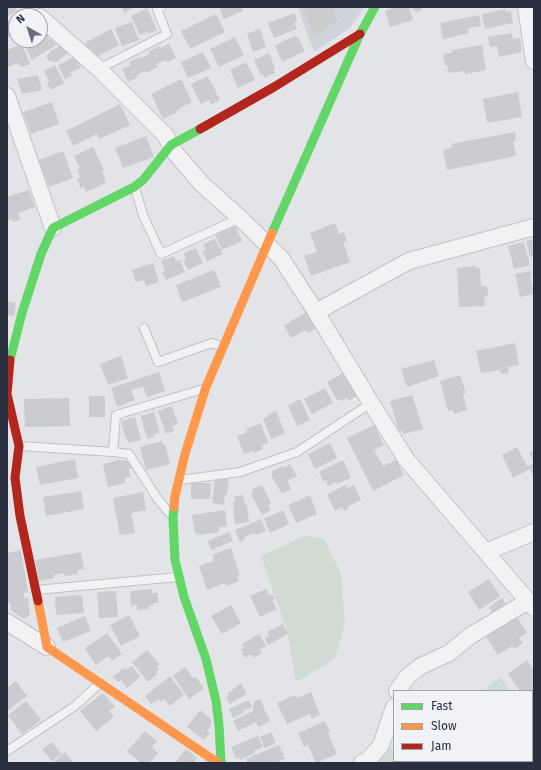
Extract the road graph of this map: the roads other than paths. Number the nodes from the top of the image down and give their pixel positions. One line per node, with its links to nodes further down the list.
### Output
1 (162, 7): 7 (lane)
2 (375, 7): 5 (street)
3 (526, 7): 6 (street)
4 (48, 23): 7 (street)
5 (360, 34): 9 (street); 14 (street)
6 (534, 61)
7 (99, 69): 9 (street)
8 (7, 96): 13 (street)
9 (171, 145): 10 (street); 11 (street)
10 (134, 187): 11 (lane); 13 (street)
11 (240, 218): 14 (street)
12 (534, 227): 15 (street)
13 (53, 228): 18 (street)
14 (267, 246): 15 (street); 17 (street)
15 (316, 312): 21 (street)
16 (144, 328): 17 (lane)
17 (223, 347): 19 (street)
18 (8, 366): 20 (street)
19 (206, 388): 23 (lane); 24 (street)
20 (8, 402): 22 (street)
21 (371, 403): 24 (lane); 27 (street)
22 (19, 446): 23 (lane); 29 (street)
23 (113, 452): 25 (lane)
24 (180, 480): 25 (street)
25 (173, 518): 28 (street)
26 (534, 532): 27 (street)
27 (486, 552): 30 (street)
28 (180, 576): 29 (lane); 37 (street)
29 (35, 590): 32 (street)
30 (531, 605): 34 (street)
31 (7, 622): 32 (street)
32 (47, 647): 33 (street)
33 (100, 683): 36 (lane); 37 (street)
34 (398, 690)
35 (393, 711): 38 (street)
36 (7, 751)
37 (219, 763)
38 (362, 763)

